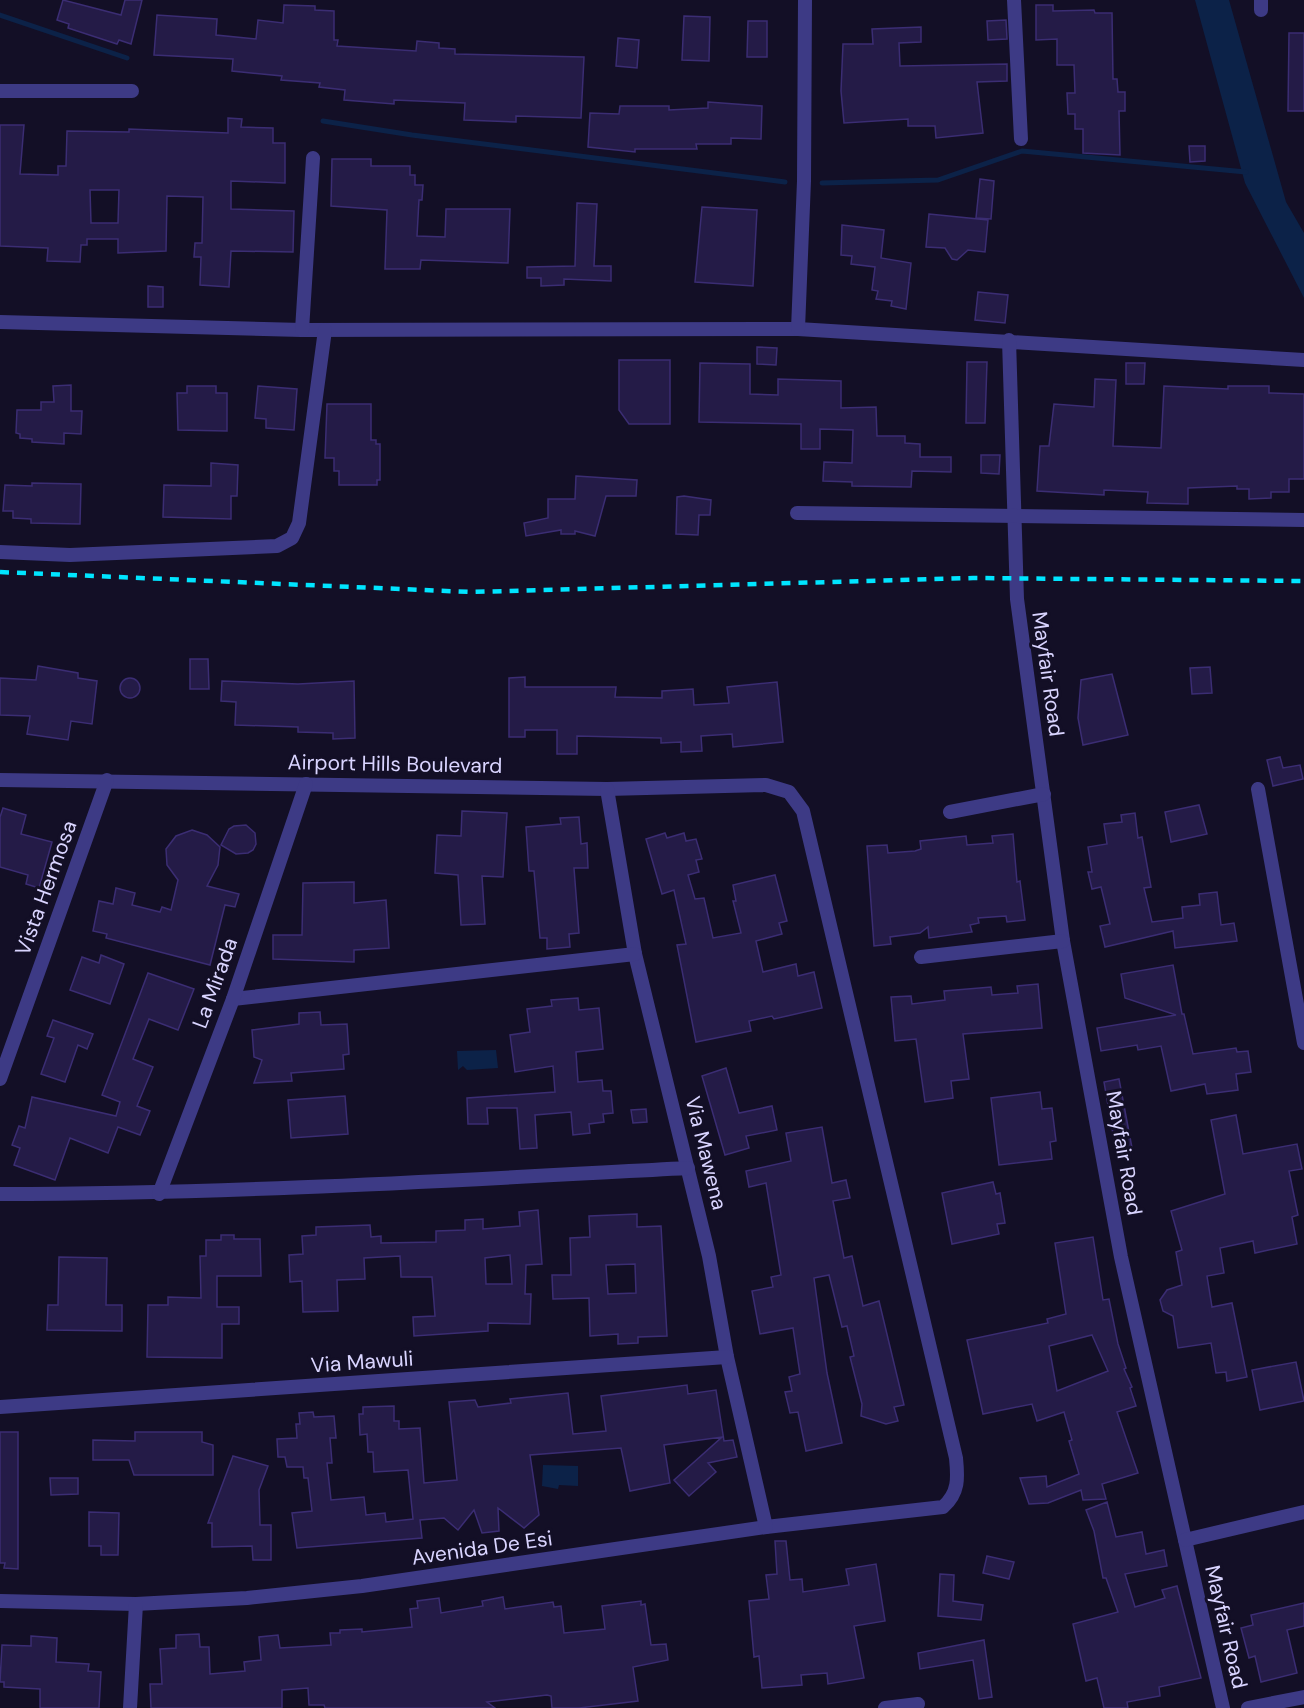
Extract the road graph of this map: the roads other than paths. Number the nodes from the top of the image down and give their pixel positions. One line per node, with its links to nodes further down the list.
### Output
1 (806, 0): 8 (street)
2 (1014, 0): 5 (street)
3 (0, 91): 4 (street)
4 (132, 91)
5 (1021, 139)
6 (313, 158): 9 (street)
7 (0, 322): 9 (street)
8 (798, 329): 10 (street); 11 (street)
9 (302, 330): 10 (street)
10 (325, 330): 16 (street)
11 (1009, 340): 12 (street); 14 (street, Mayfair Road)
12 (1304, 360)
13 (797, 513): 14 (street)
14 (1013, 517): 15 (street); 22 (street, Mayfair Road)
15 (1304, 520)
16 (0, 552)
17 (0, 780): 18 (street, Airport Hills Boulevard)
18 (107, 780): 19 (street, Airport Hills Boulevard); 29 (street, Vista Hermosa)
19 (306, 784): 20 (street, Airport Hills Boulevard); 27 (street, La Mirada)
20 (607, 789): 25 (street, Via Mawena); 35 (street, Airport Hills Boulevard)
21 (1258, 789): 28 (street)
22 (1044, 794): 23 (street); 24 (street, Mayfair Road)
23 (950, 812)
24 (1064, 941): 26 (street); 38 (street, Mayfair Road)
25 (635, 954): 27 (street); 30 (street, Via Mawena)
26 (921, 957)
27 (233, 999): 32 (street, La Mirada)
28 (1304, 1043)
29 (0, 1078)
30 (688, 1168): 32 (street); 33 (street, Via Mawena)
31 (0, 1194): 32 (street)
32 (159, 1194)
33 (727, 1357): 34 (street, Via Mawuli); 37 (street, Via Mawena)
34 (0, 1407)
35 (957, 1488): 37 (street, Avenida De Esi)
36 (1304, 1512): 38 (street)
37 (766, 1527): 40 (street, Avenida De Esi)
38 (1185, 1540): 45 (street, Mayfair Road)
39 (0, 1600): 40 (street, Avenida De Esi)
40 (136, 1604): 43 (street)
41 (1304, 1697): 46 (street)
42 (918, 1704): 44 (street)
43 (130, 1708)
44 (885, 1708)
45 (1223, 1708)
46 (1248, 1708)

